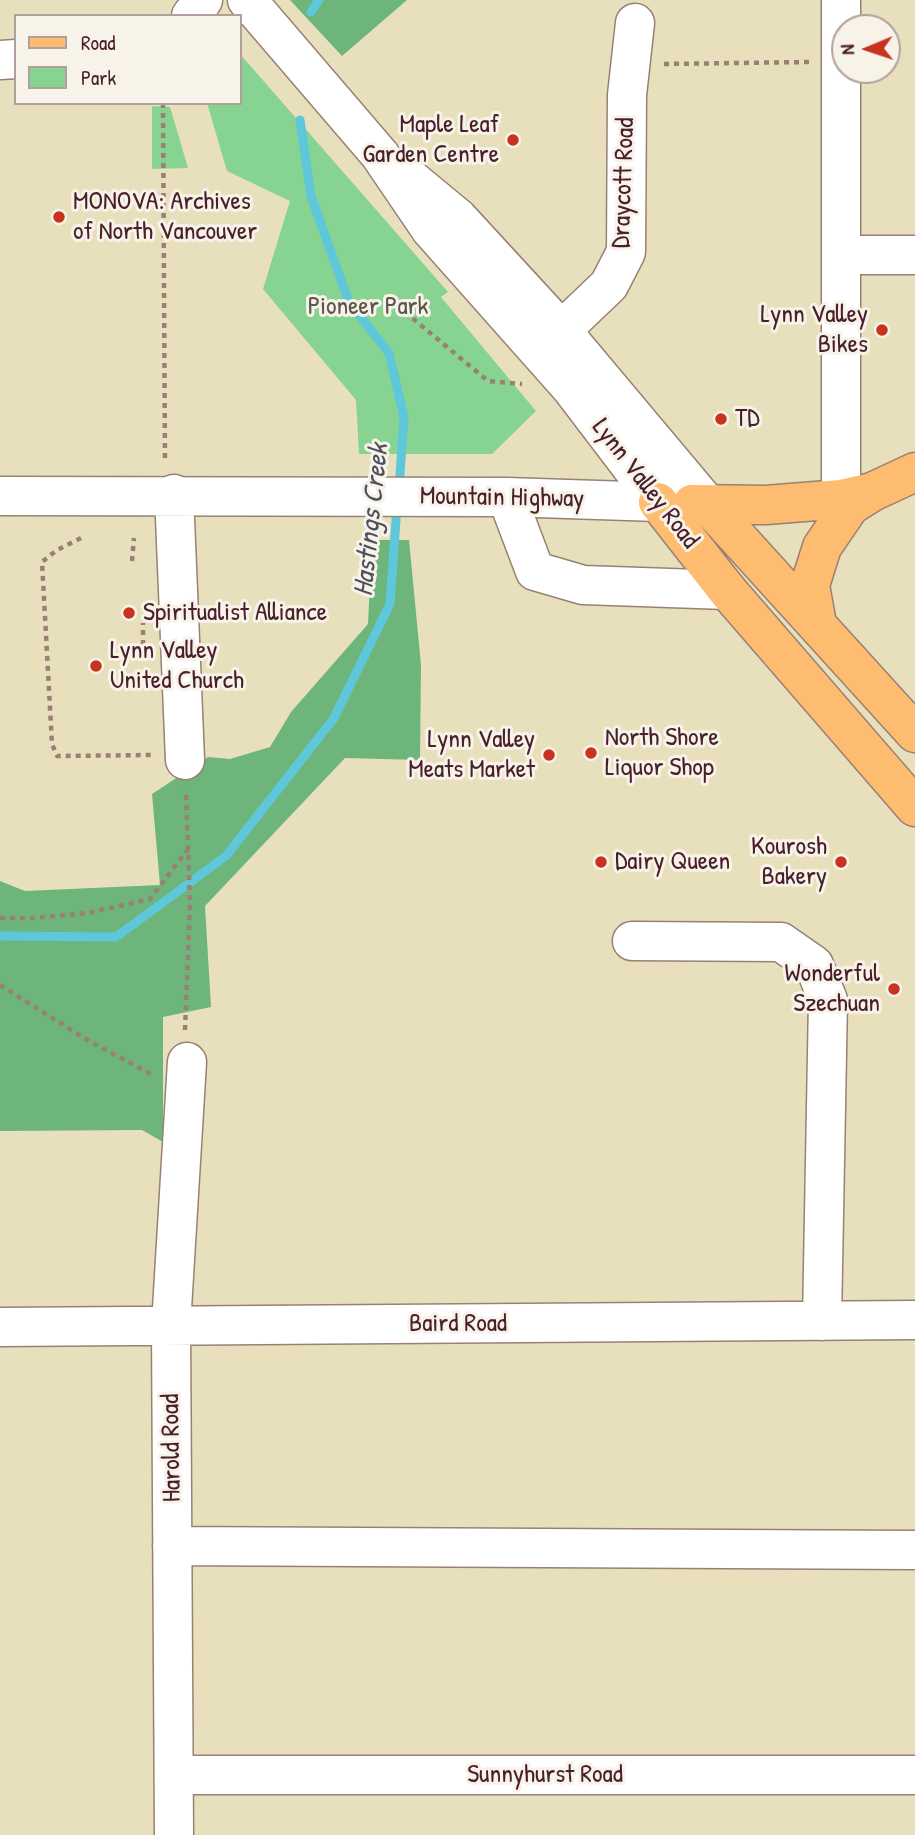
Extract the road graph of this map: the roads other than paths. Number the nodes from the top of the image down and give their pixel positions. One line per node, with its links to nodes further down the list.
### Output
1 (247, 0): 6 (street, Lynn Valley Road)
2 (841, 0): 4 (street)
3 (635, 23): 6 (street, Draycott Road)
4 (842, 255): 5 (street); 10 (street)
5 (915, 255)
6 (542, 356): 12 (street, Lynn Valley Road); 13 (street, Lynn Valley Road)
7 (915, 472): 10 (main road, Mountain Highway)
8 (169, 479): 9 (street, Mountain Highway); 11 (street, Mountain Highway); 17 (street)
9 (0, 496)
10 (857, 496): 13 (main road, Mountain Highway); 15 (main road)
11 (507, 497): 12 (street, Mountain Highway); 14 (street)
12 (658, 502): 13 (main road, Mountain Highway); 14 (main road, Lynn Valley Road)
13 (707, 504): 15 (main road, Lynn Valley Road)
14 (727, 590): 18 (main road, Lynn Valley Road)
15 (817, 624): 16 (main road, Lynn Valley Road)
16 (915, 733)
17 (185, 757)
18 (915, 807)
19 (632, 941): 22 (street)
20 (187, 1078): 23 (street, Harold Road)
21 (915, 1320): 22 (street, Baird Road)
22 (822, 1321): 23 (street, Baird Road)
23 (170, 1325): 24 (street, Baird Road); 25 (street, Harold Road)
24 (0, 1327)
25 (173, 1546): 26 (street); 27 (street, Harold Road)
26 (915, 1550)
27 (175, 1775): 28 (street, Sunnyhurst Road); 29 (street, Harold Road)
28 (915, 1775)
29 (174, 1835)

